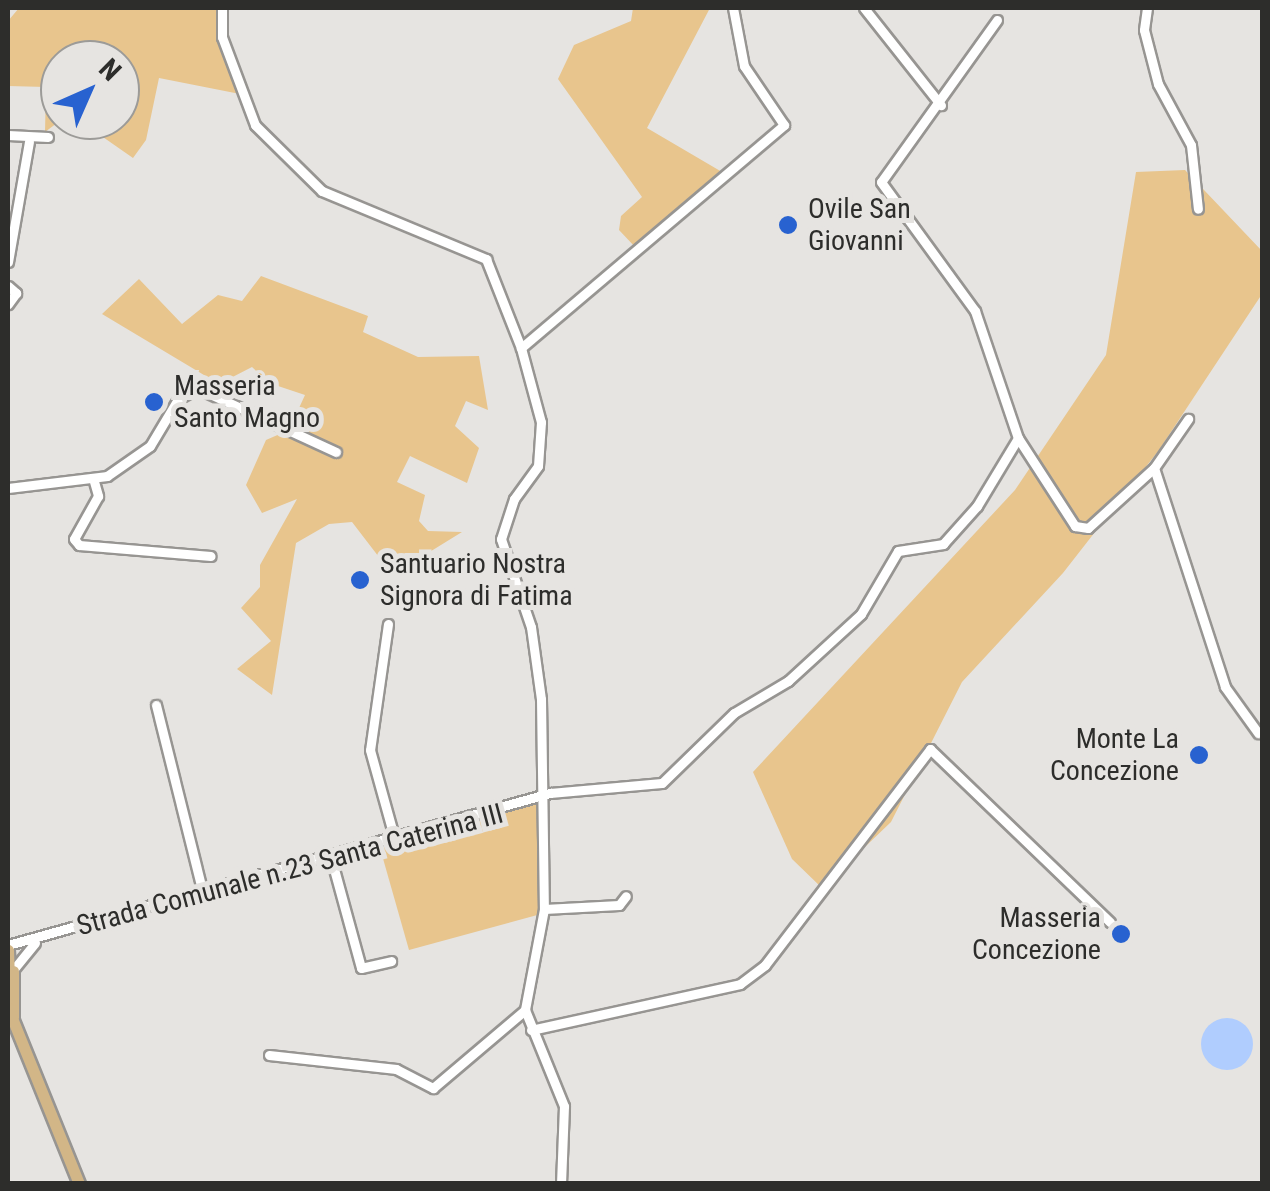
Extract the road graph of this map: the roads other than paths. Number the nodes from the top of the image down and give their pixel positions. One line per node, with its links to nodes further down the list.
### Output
1 (222, 8): 15 (street)
2 (733, 8): 15 (street)
3 (864, 8): 6 (street)
4 (1147, 8): 10 (street)
5 (997, 20): 6 (street)
6 (941, 105): 17 (street)
7 (8, 135): 9 (street)
8 (40, 139): 9 (street)
9 (29, 142): 11 (street)
10 (1198, 210)
11 (9, 227): 12 (street)
12 (8, 262)
13 (8, 286): 14 (street)
14 (8, 304)
15 (521, 348): 26 (street)
16 (1188, 418): 19 (street)
17 (1018, 438): 19 (street); 26 (street, Strada Comunale n.23 Santa Caterina III)
18 (336, 452): 20 (street)
19 (1154, 468): 25 (street)
20 (93, 478): 21 (street); 22 (street)
21 (8, 488)
22 (211, 556)
23 (388, 624): 27 (street)
24 (156, 705): 29 (street)
25 (1258, 733)
26 (538, 801): 27 (street, Strada Comunale n.23 Santa Caterina III); 31 (street)
27 (395, 840): 28 (street, Strada Comunale n.23 Santa Caterina III)
28 (331, 858): 29 (street, Strada Comunale n.23 Santa Caterina III); 35 (street)
29 (202, 893): 33 (street, Strada Comunale n.23 Santa Caterina III)
30 (626, 896): 31 (street)
31 (544, 909): 37 (street)
32 (1110, 922): 39 (street)
33 (42, 938): 34 (street, Strada Comunale n.23 Santa Caterina III); 36 (street)
34 (8, 948): 36 (main road)
35 (391, 961)
36 (11, 973): 38 (main road)
37 (525, 1010): 39 (street); 40 (street)
38 (10, 1013): 41 (main road)
39 (531, 1030): 42 (street)
40 (269, 1055)
41 (79, 1184)
42 (561, 1184)

